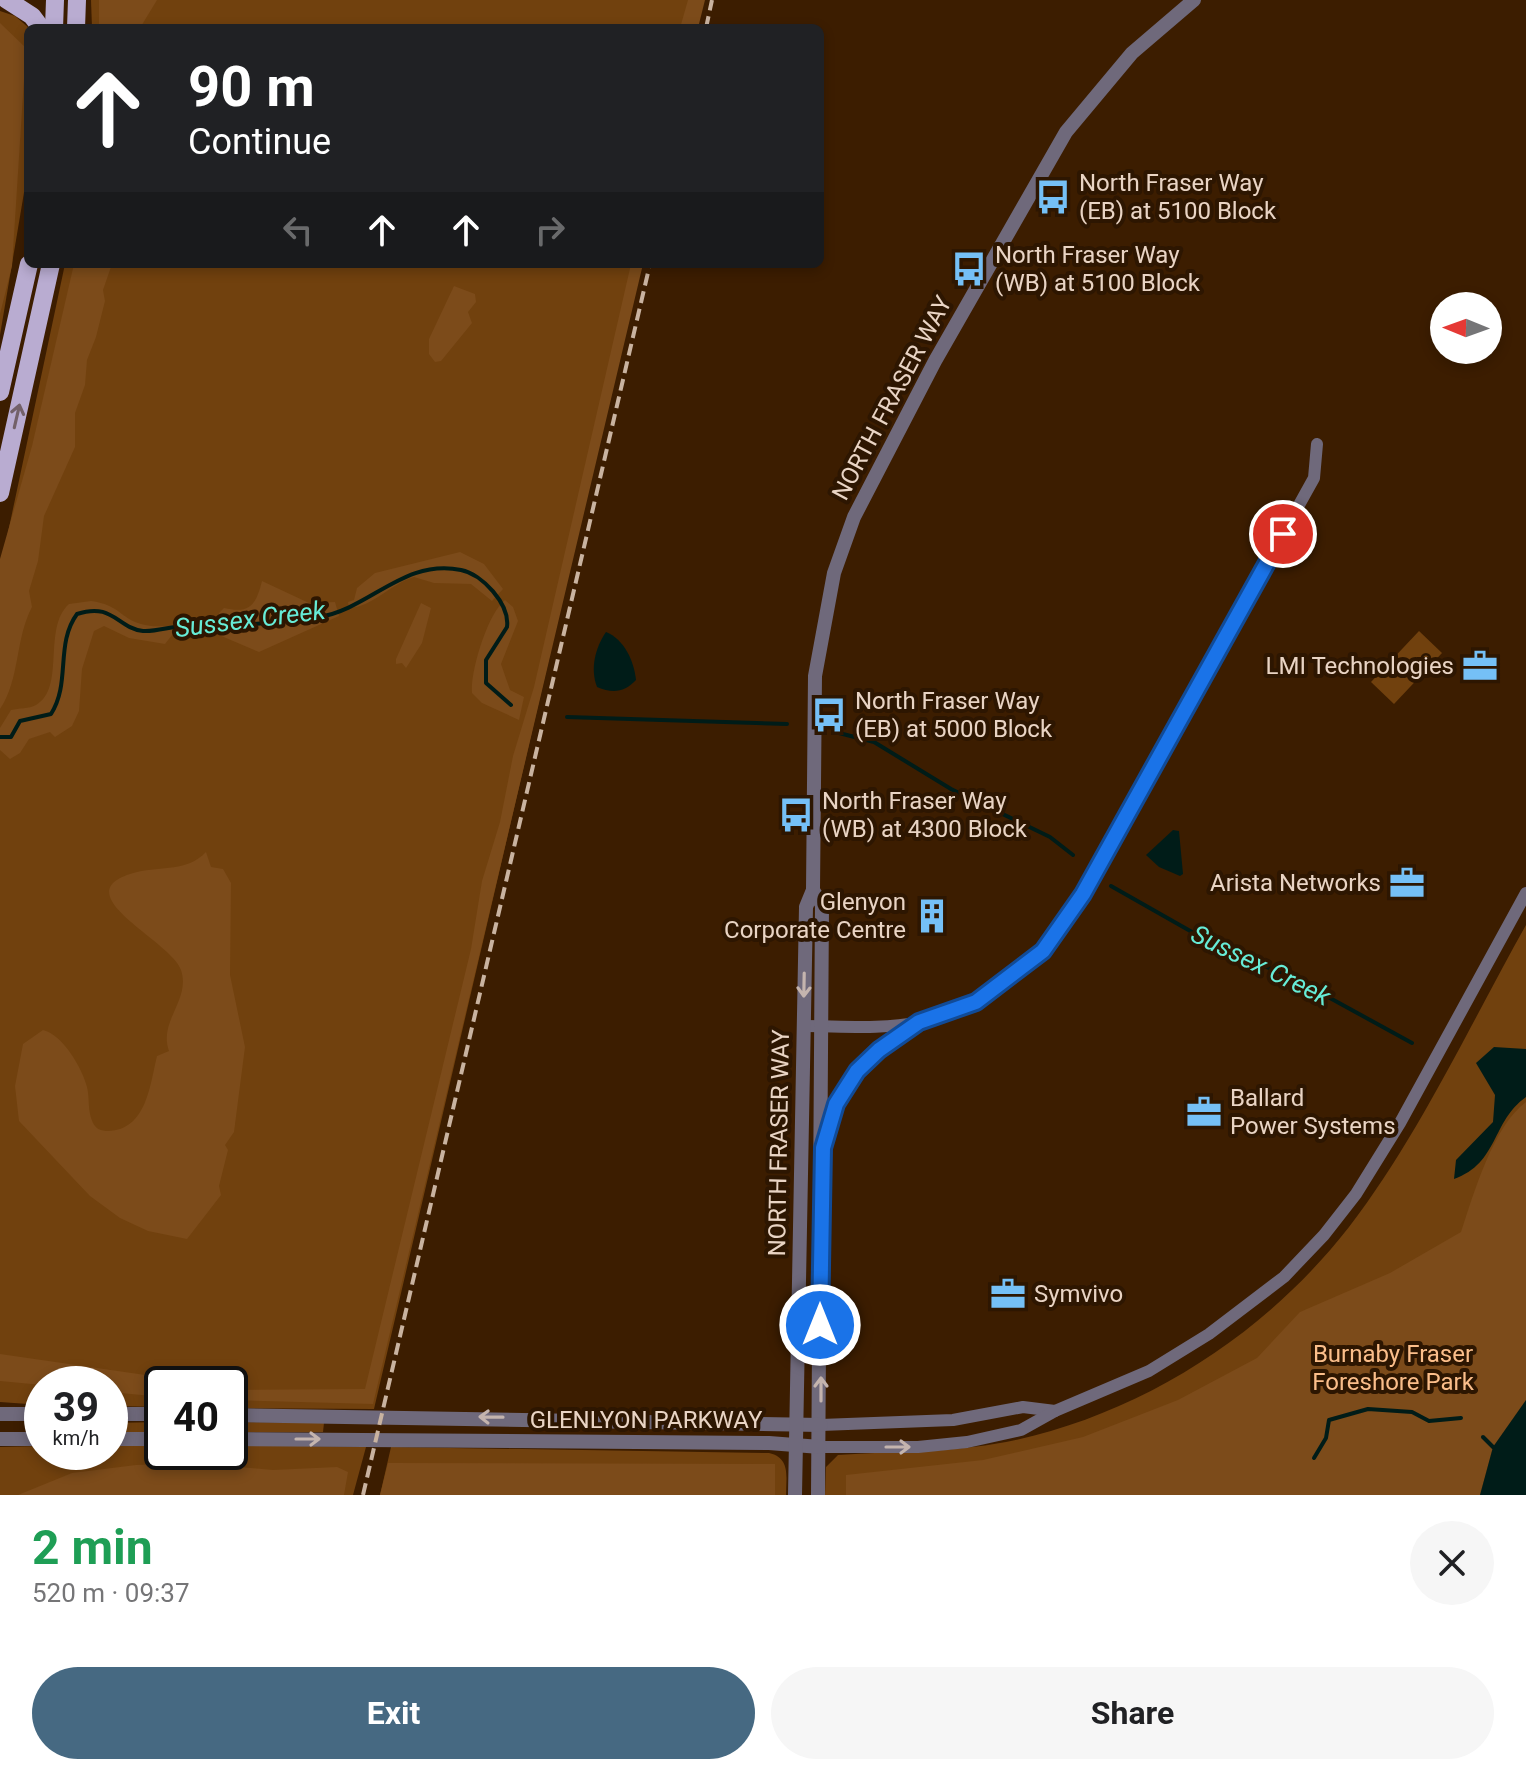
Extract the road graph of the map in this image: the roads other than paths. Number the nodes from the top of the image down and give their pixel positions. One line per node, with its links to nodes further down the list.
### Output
1 (7, 0): 5 (main road)
2 (55, 0): 6 (main road)
3 (77, 0): 7 (main road)
4 (1194, 0): 13 (street, NORTH FRASER WAY)
5 (38, 24)
6 (54, 24)
7 (76, 24)
8 (28, 268): 10 (main road)
9 (50, 268): 12 (main road, one-way to 9)
10 (0, 392)
11 (1317, 444): 15 (street)
12 (0, 493)
13 (813, 890): 16 (street, NORTH FRASER WAY, one-way to 16); 17 (street, NORTH FRASER WAY)
14 (1526, 893): 19 (street, GLENLYON PARKWAY)
15 (919, 1022): 17 (street); 18 (street)
16 (803, 1026): 17 (street); 23 (street, NORTH FRASER WAY)
17 (824, 1026): 18 (street, NORTH FRASER WAY)
18 (823, 1148): 24 (street, NORTH FRASER WAY, one-way to 18)
19 (1055, 1411): 24 (street, GLENLYON PARKWAY); 29 (street, GLENLYON PARKWAY, one-way to 19)
20 (0, 1414): 21 (street)
21 (24, 1414)
22 (248, 1415): 23 (street, GLENLYON PARKWAY, one-way to 22)
23 (795, 1425): 24 (street, GLENLYON PARKWAY); 28 (street, NORTH FRASER WAY)
24 (821, 1425): 29 (street, NORTH FRASER WAY)
25 (0, 1439): 26 (street)
26 (24, 1439)
27 (248, 1439): 28 (street, GLENLYON PARKWAY, one-way to 28)
28 (795, 1444): 29 (street, GLENLYON PARKWAY); 30 (street, NORTH FRASER WAY)
29 (820, 1447): 31 (street, NORTH FRASER WAY)
30 (795, 1495)
31 (818, 1495)

